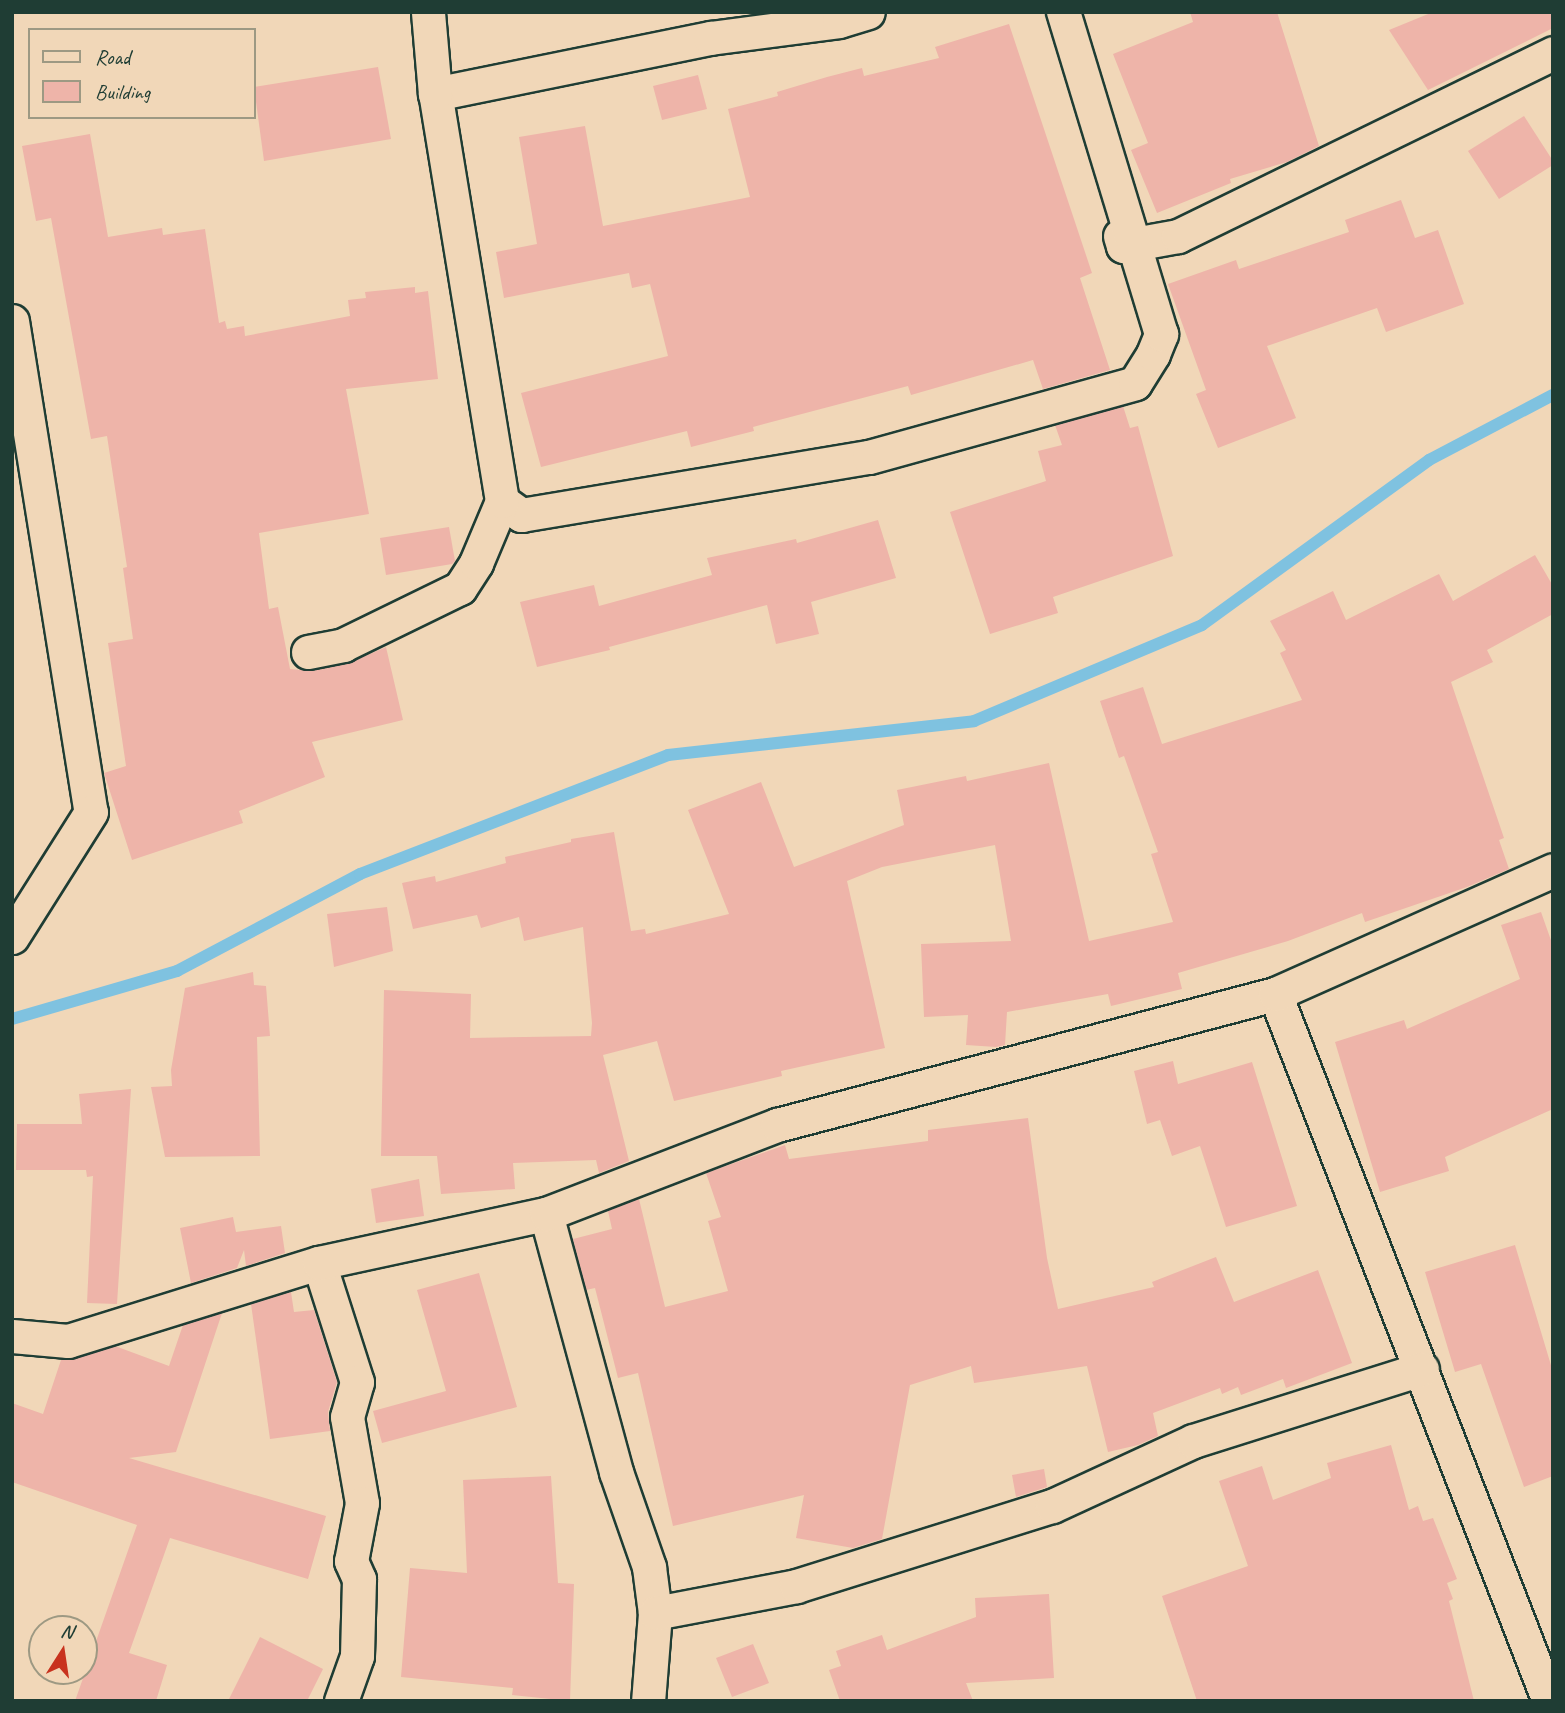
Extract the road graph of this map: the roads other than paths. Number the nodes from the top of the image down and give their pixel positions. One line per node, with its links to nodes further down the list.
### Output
1 (428, 12): 6 (street)
2 (1062, 12): 5 (street); 8 (street)
3 (846, 15): 4 (street)
4 (710, 25): 6 (street)
5 (1553, 53)
6 (435, 94): 8 (street)
7 (12, 321): 11 (street)
8 (502, 501): 9 (street)
9 (308, 652)
10 (1553, 870): 12 (street)
11 (12, 937)
12 (1275, 994): 13 (street); 16 (street)
13 (546, 1214): 14 (street); 17 (street)
14 (319, 1263): 15 (street); 18 (street)
15 (12, 1336)
16 (1422, 1369): 17 (street); 20 (street)
17 (655, 1613): 19 (street)
18 (341, 1701)
19 (648, 1701)
20 (1549, 1701)

